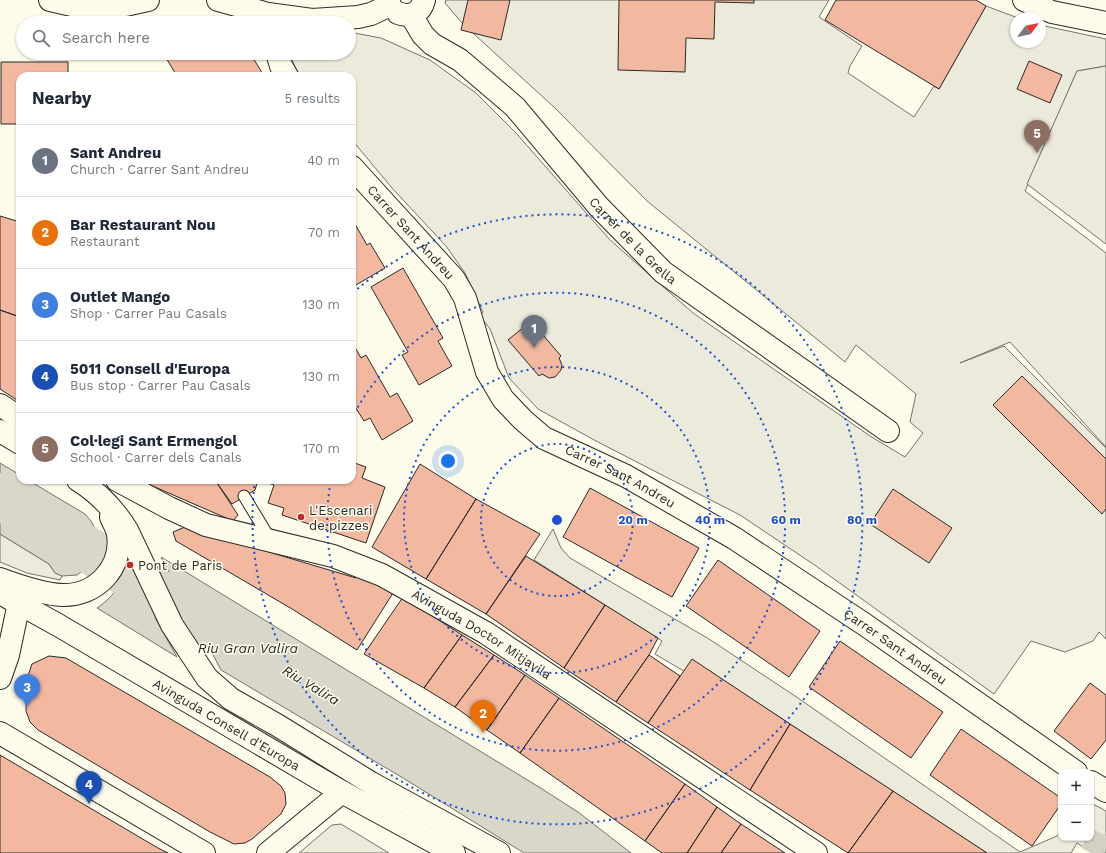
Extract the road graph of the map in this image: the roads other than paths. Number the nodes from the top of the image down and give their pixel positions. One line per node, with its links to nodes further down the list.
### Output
1 (50, 0): 2 (street)
2 (148, 0)
3 (218, 0): 7 (street)
4 (1024, 0): 9 (street)
5 (390, 3): 6 (street); 8 (street)
6 (418, 8): 16 (street, Carrer de la Grella)
7 (261, 16)
8 (356, 17)
9 (1106, 23)
10 (279, 60): 11 (street)
11 (285, 72)
12 (356, 171): 27 (street, Carrer Sant Andreu)
13 (0, 405): 14 (street)
14 (16, 415)
15 (0, 431): 17 (street)
16 (888, 431)
17 (16, 441)
18 (124, 484): 21 (street, Avinguda Doctor Mitjavila)
19 (85, 485): 22 (street); 36 (street, Avinguda Consell d'Europa)
20 (244, 496): 21 (lane)
21 (270, 539): 37 (street, Avinguda Doctor Mitjavila)
22 (0, 579)
23 (0, 593): 24 (street, Avinguda Consell d'Europa)
24 (19, 603): 25 (street); 30 (street, Avinguda Consell d'Europa)
25 (0, 678)
26 (0, 733): 32 (street)
27 (1072, 769)
28 (1094, 784): 29 (street)
29 (1106, 791)
30 (342, 792): 31 (street, Avinguda Consell d'Europa); 33 (street)
31 (416, 833): 34 (street); 35 (street, Avinguda Consell d'Europa)
32 (204, 853)
33 (268, 853)
34 (442, 853)
35 (454, 853)
36 (499, 853)
37 (816, 853)

